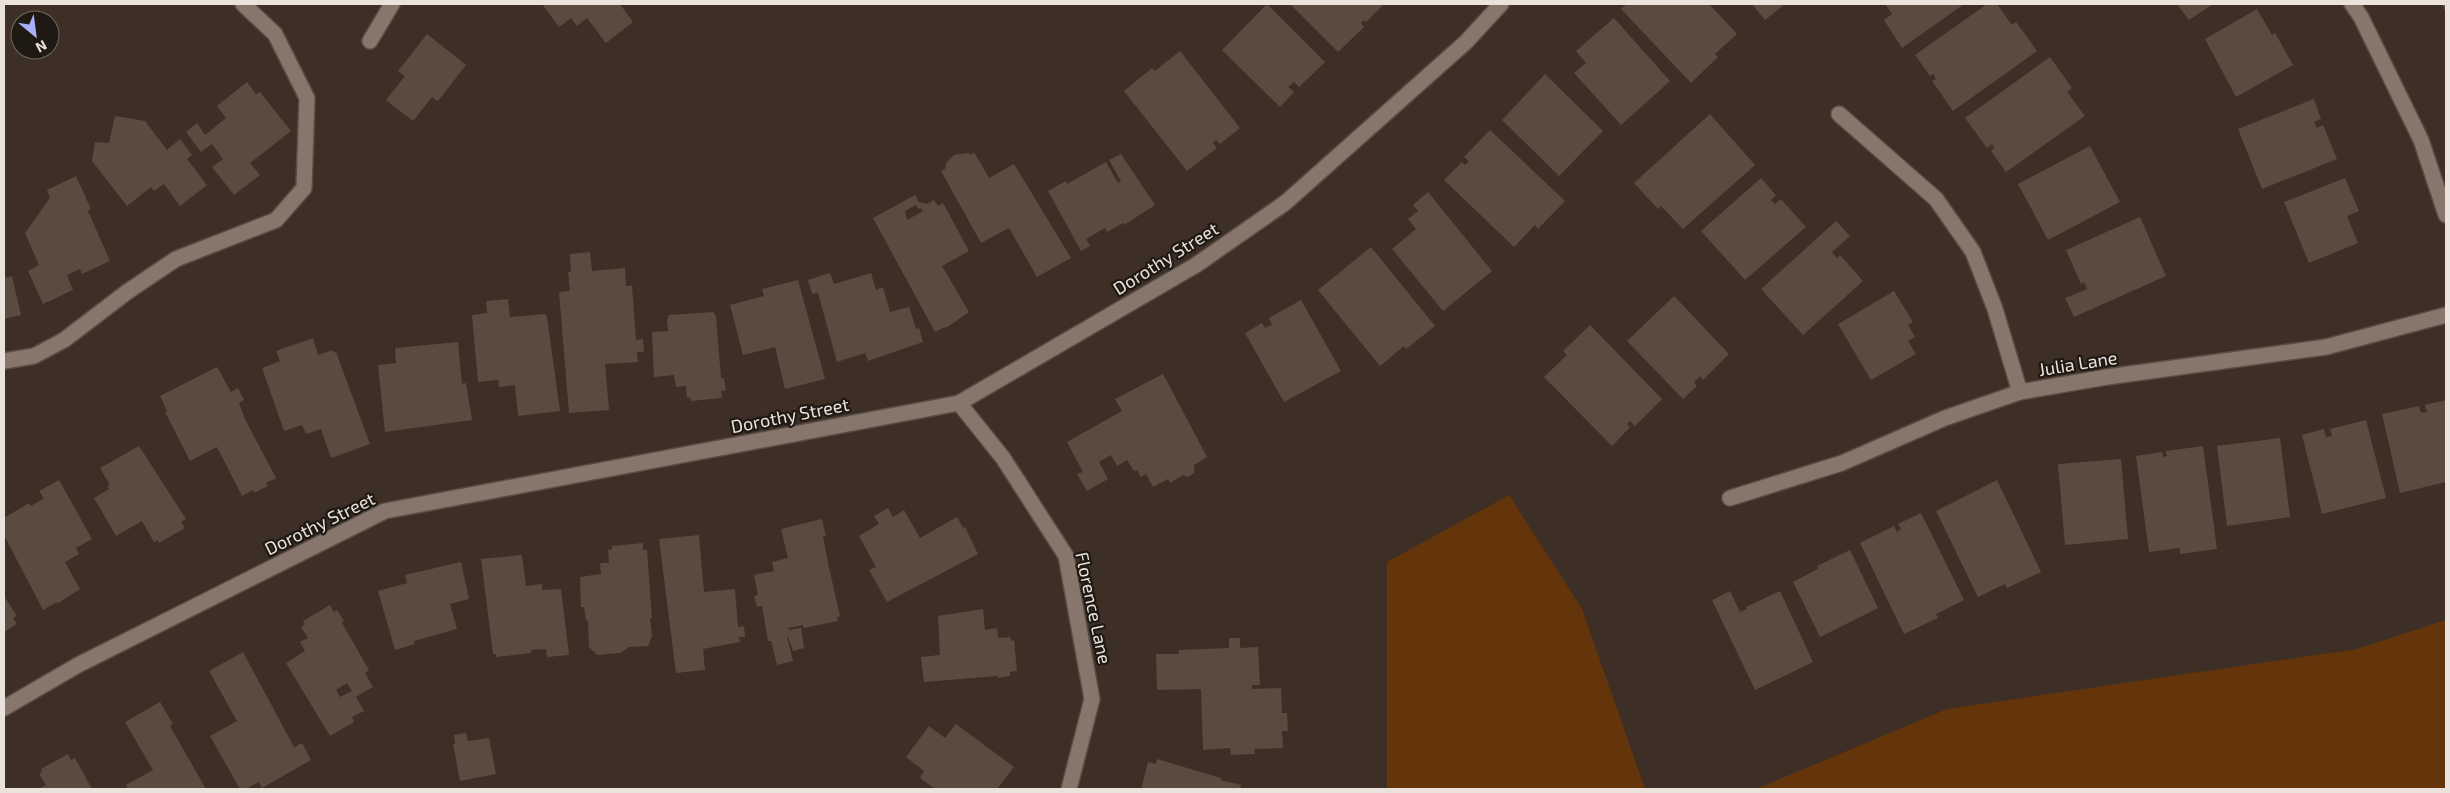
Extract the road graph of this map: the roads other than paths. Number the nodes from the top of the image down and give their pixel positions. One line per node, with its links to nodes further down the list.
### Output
1 (243, 4): 9 (street)
2 (392, 4): 5 (street)
3 (1501, 4): 11 (street, Dorothy Street)
4 (2352, 4): 7 (street)
5 (370, 41)
6 (1839, 114): 10 (street)
7 (2446, 215)
8 (2446, 315): 10 (street, Julia Lane)
9 (4, 360)
10 (2020, 392): 12 (street, Julia Lane)
11 (959, 403): 13 (street, Dorothy Street); 14 (street, Florence Lane)
12 (1730, 498)
13 (4, 708)
14 (1069, 789)

